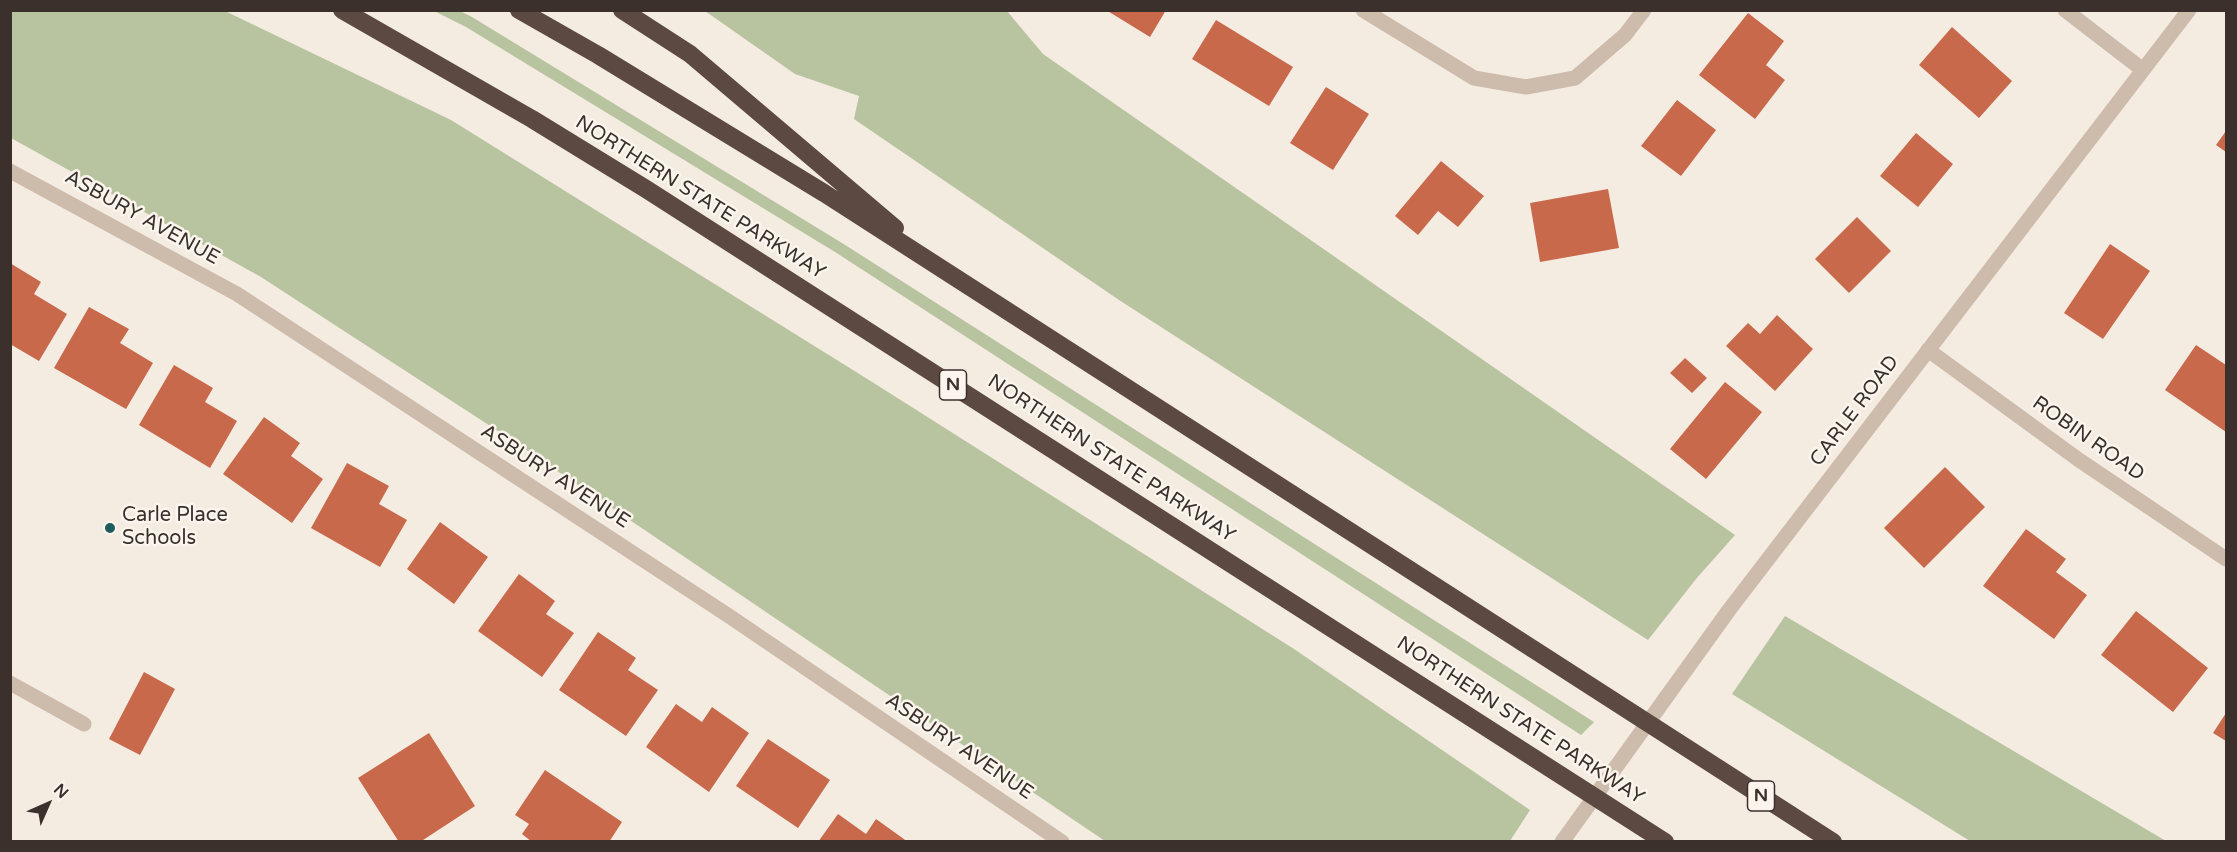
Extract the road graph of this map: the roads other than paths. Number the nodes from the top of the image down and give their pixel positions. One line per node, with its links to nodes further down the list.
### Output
1 (342, 10): 17 (highway, NORTHERN STATE PARKWAY / N)
2 (519, 10): 10 (highway, N)
3 (622, 10): 10 (highway)
4 (1363, 10): 5 (street)
5 (1644, 10)
6 (2065, 10): 8 (street)
7 (2189, 10): 8 (street, CARLE ROAD)
8 (2143, 70): 11 (street, CARLE ROAD)
9 (10, 171): 15 (street, ASBURY AVENUE)
10 (949, 274): 18 (highway, N)
11 (1928, 350): 12 (street, ROBIN ROAD); 16 (street, CARLE ROAD)
12 (2226, 559)
13 (10, 683): 14 (street)
14 (84, 724)
15 (1062, 842)
16 (1562, 842)
17 (1665, 842)
18 (1833, 842)

